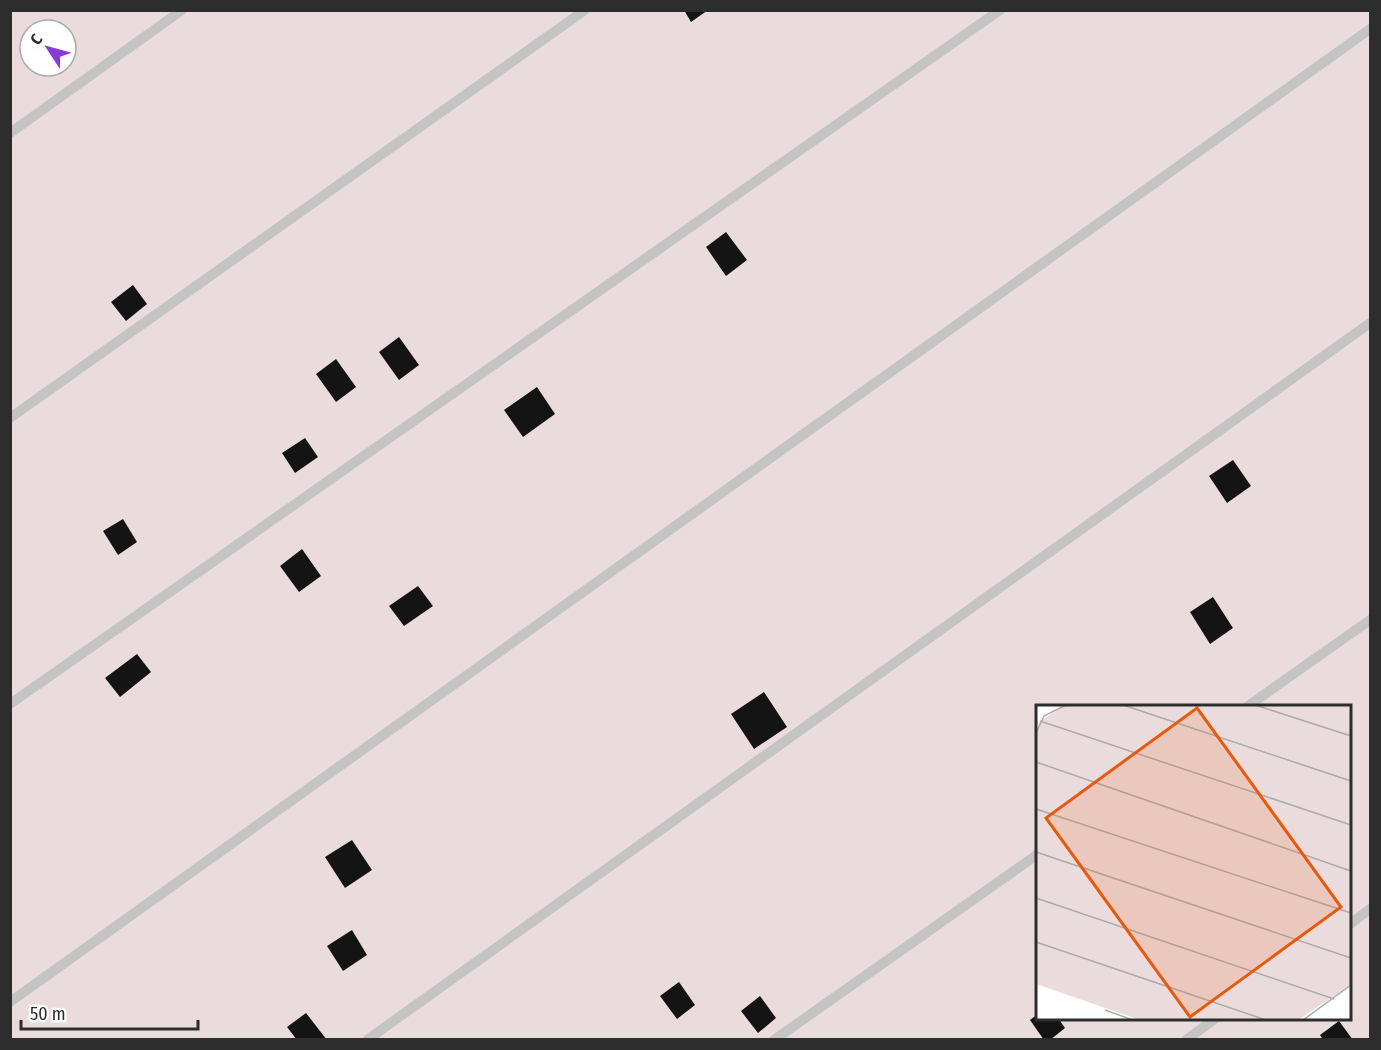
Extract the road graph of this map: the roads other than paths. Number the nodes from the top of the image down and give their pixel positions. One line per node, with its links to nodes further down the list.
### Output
1 (182, 10): 5 (lane)
2 (585, 10): 7 (lane)
3 (1000, 10): 9 (lane)
4 (1371, 29): 14 (lane)
5 (10, 133)
6 (1371, 323): 16 (lane)
7 (10, 418)
8 (1371, 620): 10 (lane)
9 (10, 704)
10 (1249, 705)
11 (1036, 855): 17 (lane)
12 (1371, 909): 13 (lane)
13 (1351, 923)
14 (10, 1002)
15 (1213, 1020): 18 (lane)
16 (367, 1040)
17 (774, 1040)
18 (1186, 1040)

